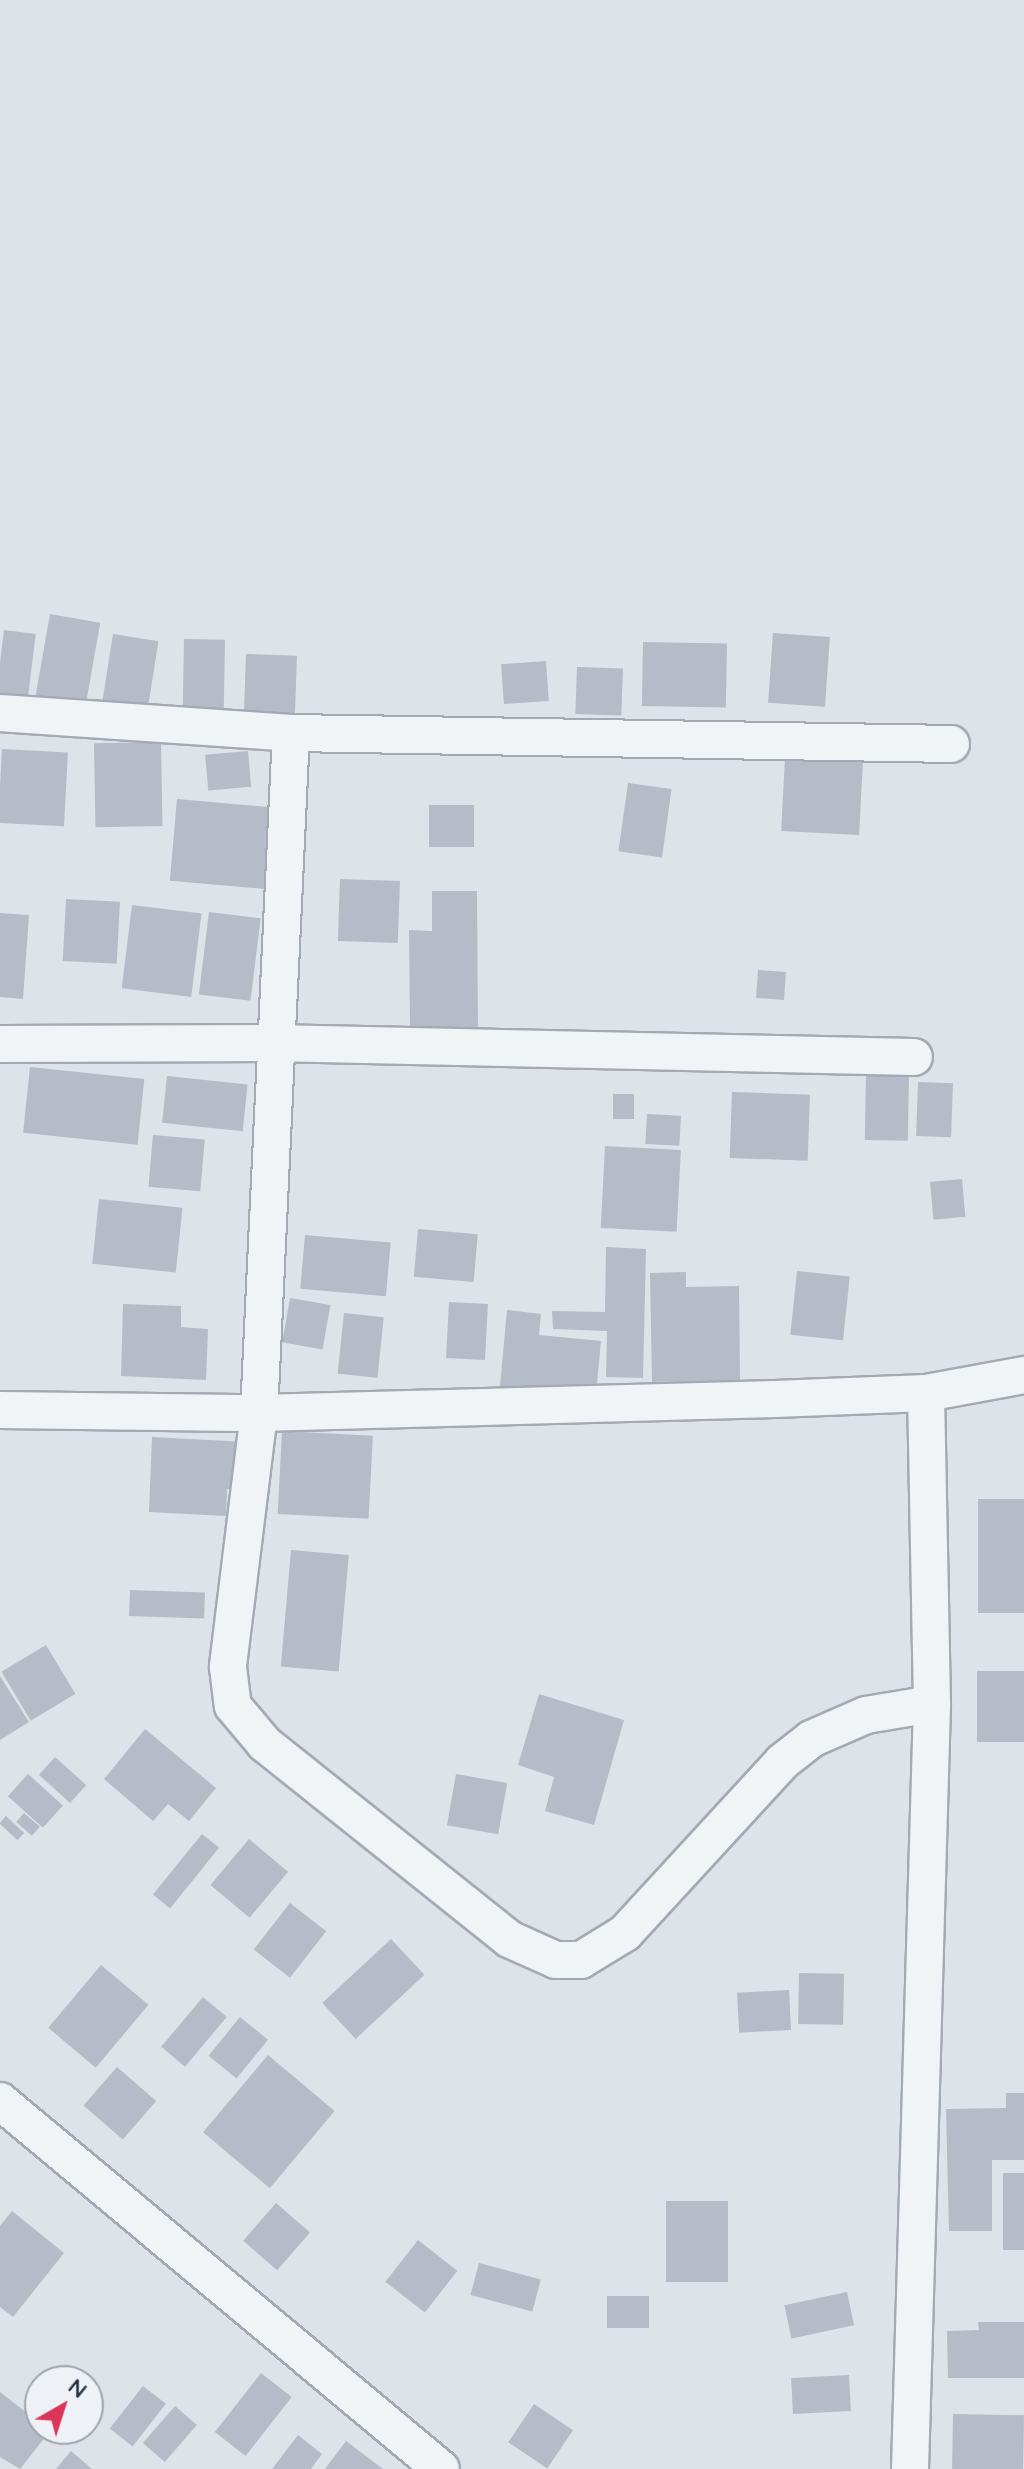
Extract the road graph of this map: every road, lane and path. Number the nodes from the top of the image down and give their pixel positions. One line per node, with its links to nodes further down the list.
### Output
1 (0, 713): 2 (street)
2 (291, 733): 3 (street); 4 (street)
3 (951, 744)
4 (272, 1043): 5 (street); 6 (street); 10 (street)
5 (0, 1044)
6 (914, 1057)
7 (1024, 1375): 8 (street)
8 (926, 1393): 10 (street); 11 (street)
9 (0, 1410): 10 (street)
10 (259, 1413): 11 (street)
11 (932, 1704): 14 (street)
12 (0, 2101): 13 (street)
13 (441, 2469)
14 (910, 2469)

